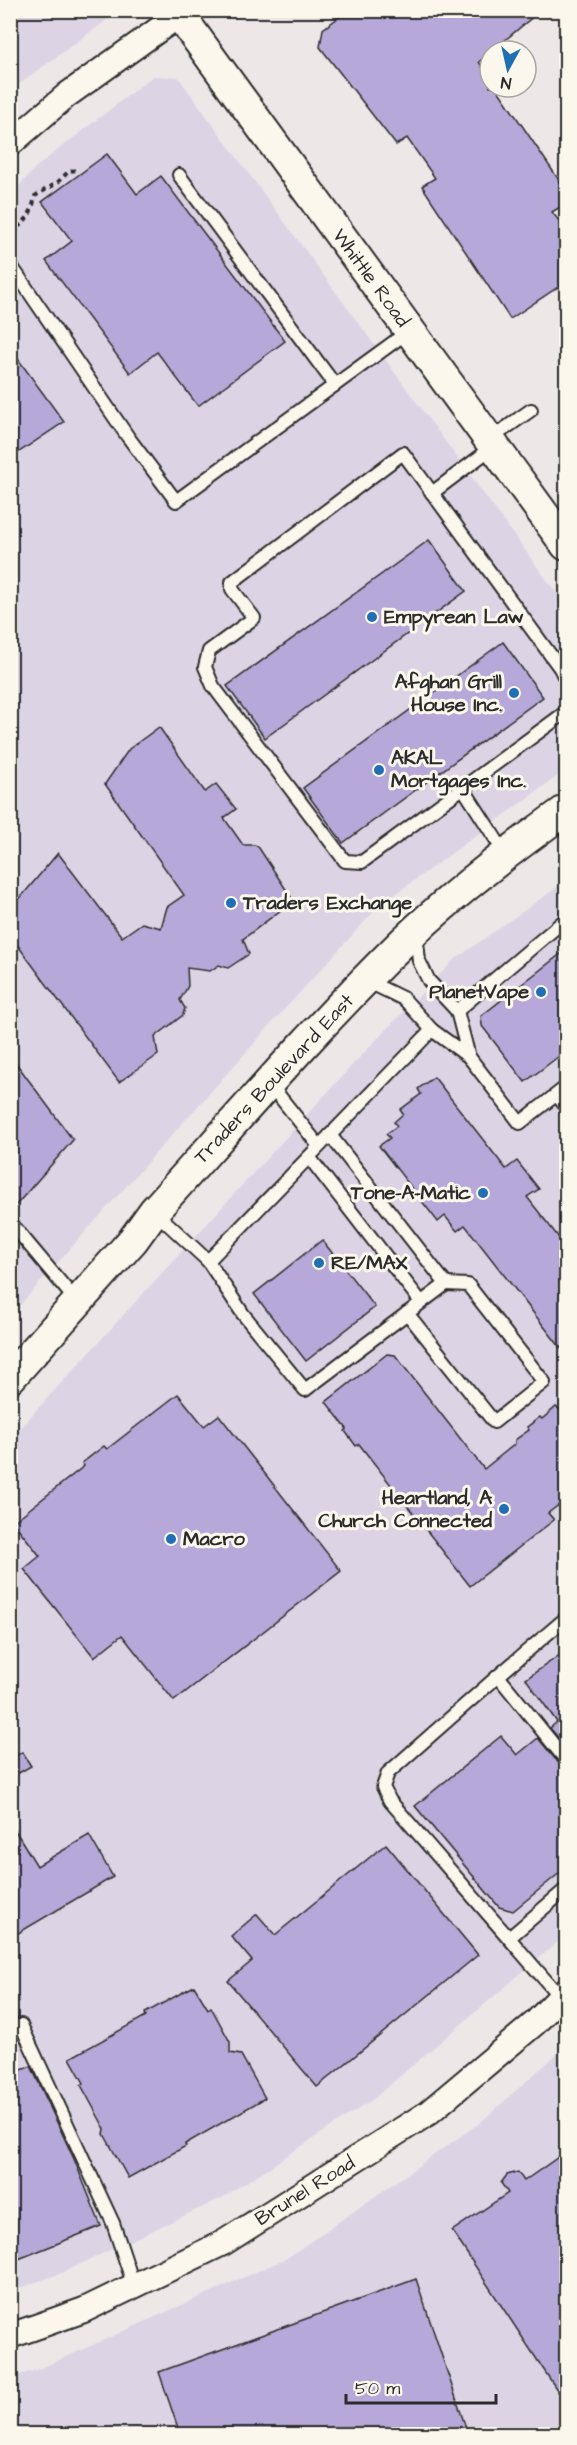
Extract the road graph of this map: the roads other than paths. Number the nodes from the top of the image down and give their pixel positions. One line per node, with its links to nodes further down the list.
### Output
1 (181, 12): 2 (street); 5 (street, Whittle Road)
2 (10, 144)
3 (179, 175): 6 (lane)
4 (10, 264): 6 (lane)
5 (410, 330): 6 (lane); 8 (street, Whittle Road)
6 (335, 385)
7 (531, 410): 8 (lane)
8 (492, 443): 9 (lane); 10 (street, Whittle Road)
9 (432, 493): 11 (lane); 13 (lane)
10 (567, 545)
11 (567, 680)
12 (567, 712): 13 (lane)
13 (463, 788): 15 (lane)
14 (567, 810): 15 (street, Traders Boulevard East)
15 (506, 856): 17 (street, Traders Boulevard East)
16 (567, 919): 19 (lane)
17 (416, 931): 18 (street, Traders Boulevard East); 19 (lane)
18 (366, 980): 20 (lane); 22 (street, Traders Boulevard East)
19 (457, 1011): 21 (lane)
20 (432, 1030): 21 (lane); 25 (lane)
21 (469, 1057): 23 (lane)
22 (269, 1083): 26 (lane); 28 (street, Traders Boulevard East)
23 (562, 1091): 24 (lane)
24 (567, 1107)
25 (330, 1135): 26 (lane); 31 (lane)
26 (320, 1146): 27 (lane)
27 (309, 1157): 30 (lane); 32 (lane)
28 (154, 1211): 30 (lane); 33 (street, Traders Boulevard East)
29 (10, 1222): 33 (lane)
30 (208, 1261): 34 (lane)
31 (446, 1284): 32 (lane); 34 (lane)
32 (421, 1302): 34 (lane)
33 (77, 1303): 35 (street, Traders Boulevard East)
34 (407, 1313)
35 (10, 1378)
36 (567, 1618): 37 (lane)
37 (498, 1676): 38 (lane); 40 (lane)
38 (567, 1760)
39 (567, 1889): 40 (lane)
40 (509, 1938): 41 (lane)
41 (563, 1994): 43 (street, Brunel Road)
42 (10, 2030): 43 (lane)
43 (134, 2286): 44 (street, Brunel Road)
44 (11, 2335)

